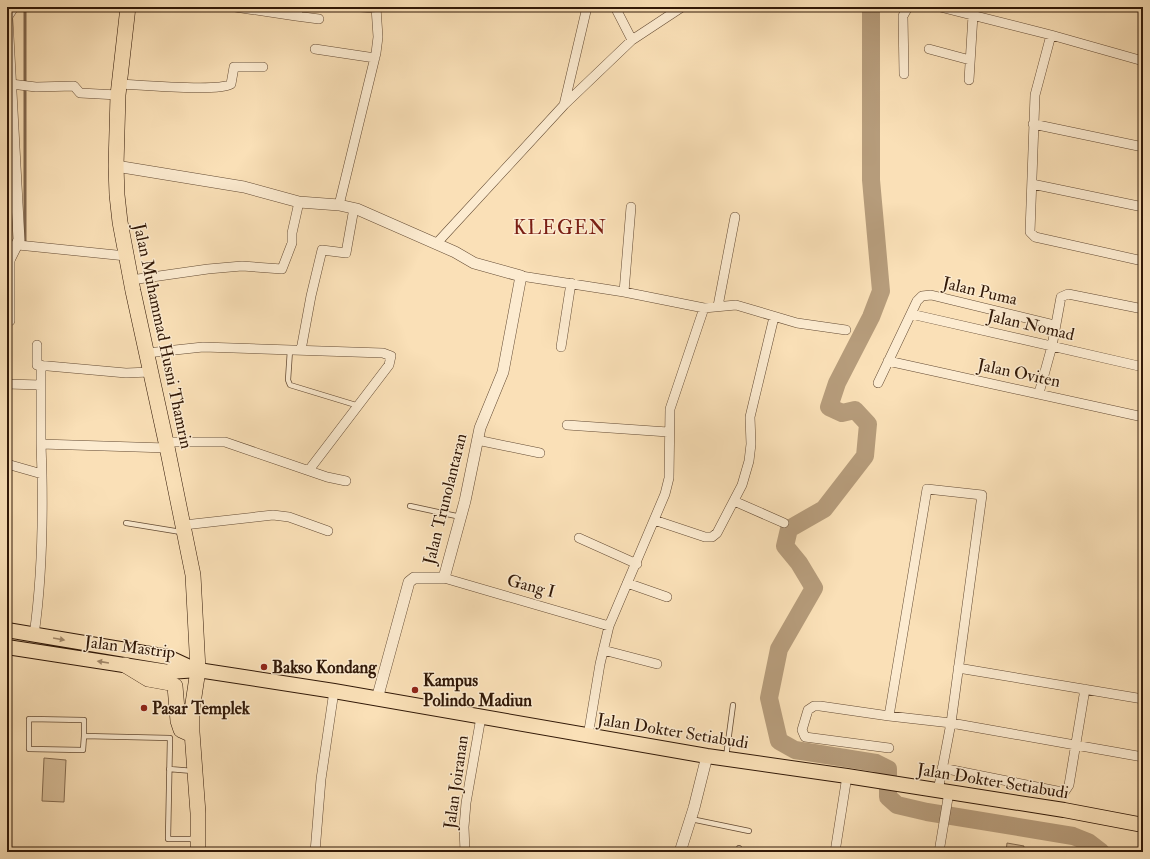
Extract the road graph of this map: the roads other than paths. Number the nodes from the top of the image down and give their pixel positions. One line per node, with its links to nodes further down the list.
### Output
1 (14, 7): 14 (street)
2 (128, 7): 27 (highway, Jalan Muhammad Husni Thamrin)
3 (235, 7): 13 (street)
4 (299, 7): 13 (street)
5 (360, 7): 6 (street)
6 (376, 7): 20 (street)
7 (587, 7): 28 (street)
8 (615, 7): 17 (street)
9 (682, 7): 17 (street)
10 (908, 7): 24 (street)
11 (940, 7): 12 (street)
12 (973, 15): 16 (street); 21 (street)
13 (296, 16): 15 (street)
14 (7, 18): 26 (street)
15 (319, 19)
16 (1052, 35): 22 (street); 29 (street)
17 (632, 40): 28 (street)
18 (315, 49): 20 (street)
19 (929, 49): 21 (street)
20 (375, 58): 34 (street)
21 (970, 60): 25 (street)
22 (1143, 61)
23 (263, 67): 27 (street)
24 (904, 74)
25 (969, 80)
26 (11, 84): 27 (street); 40 (street)
27 (119, 89): 31 (highway, Jalan Muhammad Husni Thamrin)
28 (564, 105): 39 (street)
29 (1033, 124): 30 (street); 32 (street)
30 (1143, 147)
31 (116, 166): 33 (street); 41 (highway, Jalan Muhammad Husni Thamrin)
32 (1032, 184): 36 (street); 43 (street)
33 (299, 202): 34 (street); 45 (street)
34 (339, 205): 37 (street)
35 (631, 207): 47 (street)
36 (1143, 207)
37 (354, 208): 39 (street); 60 (street)
38 (735, 217): 48 (street)
39 (436, 244): 44 (street)
40 (18, 245): 41 (street); 42 (street)
41 (126, 256): 45 (highway, Jalan Muhammad Husni Thamrin)
42 (9, 258): 53 (street)
43 (1143, 261)
44 (521, 276): 46 (street); 74 (street, Jalan Trunolantaran)
45 (131, 280): 61 (highway, Jalan Muhammad Husni Thamrin)
46 (571, 283): 47 (street); 58 (street)
47 (624, 292): 49 (street)
48 (718, 306): 49 (street); 52 (street)
49 (704, 308): 73 (street)
50 (1143, 309): 54 (street)
51 (911, 314): 54 (street, Jalan Puma); 57 (street, Jalan Nomad); 62 (street, Jalan Puma)
52 (774, 317): 55 (street); 82 (street)
53 (10, 321)
54 (1055, 325): 57 (street)
55 (846, 330)
56 (37, 345): 63 (street)
57 (1052, 346): 64 (street, Jalan Nomad); 69 (street)
58 (561, 347)
59 (290, 350): 60 (street); 61 (street); 70 (lane)
60 (301, 350): 70 (street)
61 (147, 353): 65 (highway, Jalan Muhammad Husni Thamrin)
62 (888, 361): 66 (street, Jalan Puma); 69 (street, Jalan Oviten)
63 (41, 365): 65 (street); 68 (street)
64 (1143, 367)
65 (150, 372): 76 (highway, Jalan Muhammad Husni Thamrin)
66 (878, 383)
67 (7, 384): 68 (street)
68 (41, 385): 75 (street)
69 (1039, 393): 71 (street, Jalan Oviten)
70 (359, 406): 79 (street)
71 (1143, 417)
72 (567, 425): 73 (street)
73 (668, 432): 85 (street)
74 (477, 440): 77 (street); 84 (street, Jalan Trunolantaran)
75 (41, 444): 76 (street); 80 (street)
76 (167, 445): 79 (street); 88 (highway, Jalan Muhammad Husni Thamrin)
77 (540, 453)
78 (7, 464): 80 (street)
79 (309, 470): 81 (street)
80 (42, 474): 97 (street)
81 (346, 481)
82 (734, 501): 85 (street); 87 (street)
83 (410, 506): 84 (lane)
84 (461, 517): 92 (street, Jalan Trunolantaran)
85 (654, 520): 91 (street)
86 (126, 523): 88 (lane)
87 (784, 523)
88 (184, 528): 89 (street); 103 (highway, Jalan Muhammad Husni Thamrin)
89 (328, 530)
90 (579, 538): 91 (street)
91 (637, 564): 93 (street)
92 (444, 578): 95 (street, Gang I); 106 (street, Jalan Trunolantaran)
93 (627, 583): 94 (street); 95 (street)
94 (667, 597)
95 (609, 626): 99 (street)
96 (7, 630): 97 (main road, Jalan Mastrip)
97 (34, 635): 103 (main road, Jalan Mastrip, one-way to 103)
98 (7, 647): 101 (main road, Jalan Mastrip, one-way to 98)
99 (603, 650): 100 (street); 114 (street)
100 (657, 664)
101 (125, 665): 103 (main road, Jalan Mastrip); 112 (highway)
102 (958, 668): 104 (street); 109 (street); 111 (street)
103 (198, 670): 105 (main road, Jalan Dokter Setiabudi); 112 (highway, Jalan Muhammad Husni Thamrin)
104 (1085, 689): 107 (street); 115 (street)
105 (334, 691): 106 (main road, Jalan Dokter Setiabudi); 130 (street)
106 (377, 699): 110 (main road, Jalan Dokter Setiabudi)
107 (1143, 699)
108 (733, 705): 119 (lane)
109 (889, 716): 111 (street); 116 (street)
110 (482, 717): 114 (main road, Jalan Dokter Setiabudi); 131 (street, Jalan Joiranan)
111 (951, 723): 115 (street); 120 (street)
112 (192, 735): 122 (highway, Jalan Muhammad Husni Thamrin)
113 (84, 736): 113 (lane); 121 (lane)
114 (588, 736): 117 (main road, Jalan Dokter Setiabudi)
115 (1076, 745): 118 (street); 120 (street)
116 (889, 748)
117 (707, 756): 119 (main road, Jalan Dokter Setiabudi); 125 (street)
118 (1143, 757)
119 (725, 759): 123 (main road, Jalan Dokter Setiabudi)
120 (942, 768): 124 (street)
121 (169, 769): 122 (lane); 128 (lane)
122 (195, 771): 128 (highway, Jalan Muhammad Husni Thamrin)
123 (847, 776): 124 (main road, Jalan Dokter Setiabudi); 133 (street)
124 (944, 791): 126 (main road, Jalan Dokter Setiabudi); 134 (street)
125 (691, 819): 127 (lane); 129 (street)
126 (1143, 825)
127 (749, 831)
128 (198, 846)
129 (680, 851): 132 (lane)
130 (315, 852)
131 (466, 852)
132 (693, 852)
133 (835, 852)
134 (939, 852)

